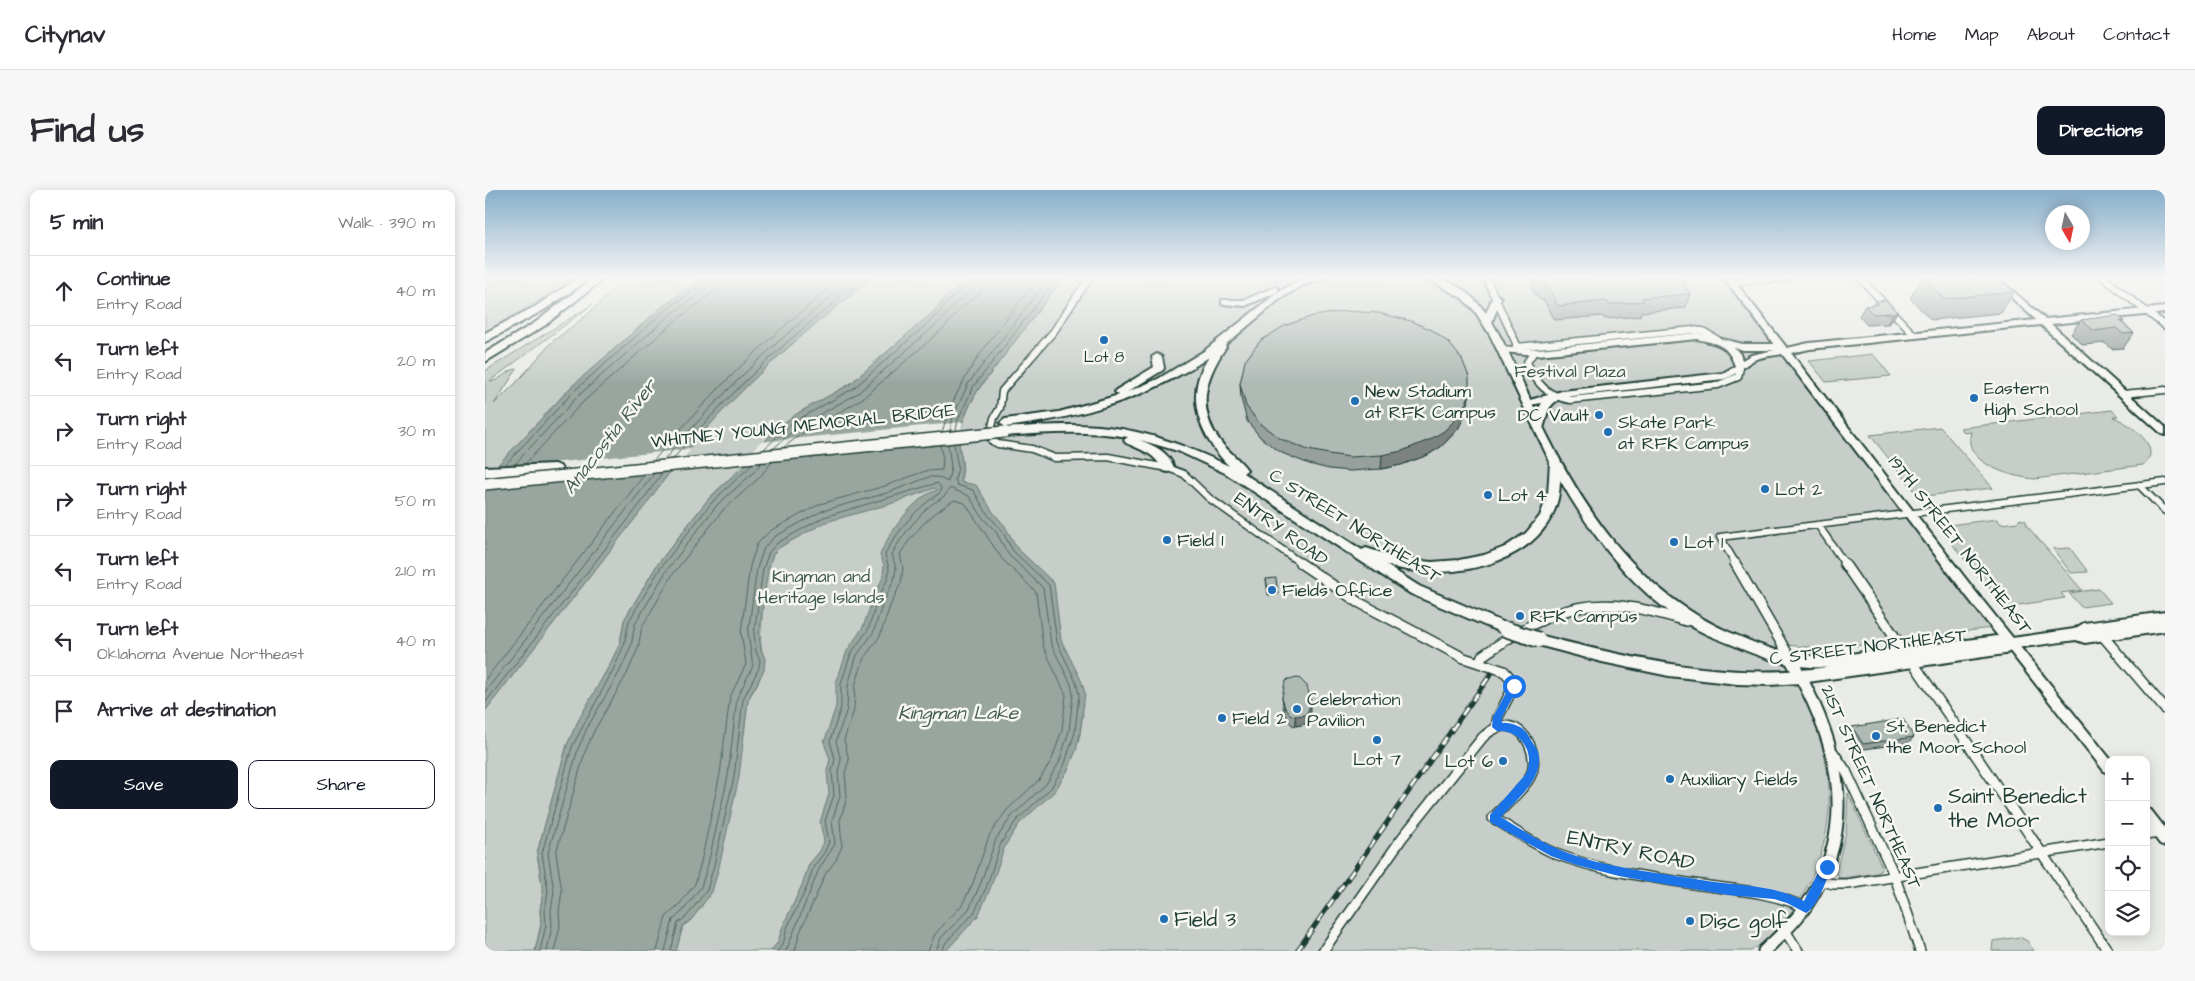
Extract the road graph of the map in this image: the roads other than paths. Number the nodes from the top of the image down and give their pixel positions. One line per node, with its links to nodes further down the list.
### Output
1 (530, 314): 21 (highway)
2 (553, 314): 17 (highway)
3 (1066, 314): 46 (street, ENTRY ROAD)
4 (1256, 314): 19 (main road)
5 (1482, 314): 13 (main road, C STREET NORTHEAST)
6 (1490, 314): 13 (main road)
7 (1502, 314): 27 (street)
8 (1755, 314): 15 (main road, 19TH STREET NORTHEAST)
9 (1894, 314): 20 (street)
10 (2033, 314): 14 (main road)
11 (2130, 314): 14 (main road)
12 (2148, 314): 16 (street)
13 (1488, 321): 18 (main road, C STREET NORTHEAST)
14 (2043, 322): 20 (main road); 37 (main road)
15 (1765, 326): 25 (main road); 28 (main road, 19TH STREET NORTHEAST)
16 (2165, 326)
17 (535, 327): 31 (highway); 32 (highway)
18 (1494, 334): 26 (main road, C STREET NORTHEAST); 27 (main road)
19 (1230, 335): 40 (main road); 54 (main road)
20 (1914, 335): 28 (main road)
21 (485, 338)
22 (1596, 340): 23 (street); 24 (main road); 27 (street)
23 (1718, 340): 24 (main road); 25 (main road); 33 (main road)
24 (1589, 347): 29 (main road)
25 (1756, 348): 28 (main road)
26 (1501, 349): 27 (main road); 39 (main road, C STREET NORTHEAST)
27 (1519, 349): 29 (main road)
28 (1783, 349): 33 (main road); 57 (main road, 19TH STREET NORTHEAST)
29 (1534, 352): 38 (street)
30 (1157, 357): 40 (main road)
31 (485, 358)
32 (485, 365)
33 (1740, 368): 34 (main road); 35 (street)
34 (1685, 381): 35 (main road); 38 (main road)
35 (1676, 389): 38 (street)
36 (2165, 390): 37 (street)
37 (2123, 394): 44 (main road)
38 (1555, 398): 39 (main road); 43 (main road)
39 (1526, 404): 43 (main road, C STREET NORTHEAST)
40 (1059, 416): 41 (main road)
41 (1004, 427): 42 (main road, C STREET NORTHEAST); 47 (main road, WHITNEY YOUNG MEMORIAL BRIDGE); 51 (main road, WHITNEY YOUNG MEMORIAL BRIDGE, bridge)
42 (1083, 429): 46 (main road); 54 (main road, C STREET NORTHEAST)
43 (1539, 429): 45 (main road, C STREET NORTHEAST)
44 (2165, 432)
45 (1553, 460): 53 (main road, C STREET NORTHEAST); 55 (main road)
46 (1169, 468): 68 (street, ENTRY ROAD)
47 (555, 469): 48 (highway); 49 (main road, WHITNEY YOUNG MEMORIAL BRIDGE)
48 (485, 472)
49 (485, 476)
50 (2165, 482): 52 (street)
51 (485, 484)
52 (2139, 485): 56 (street); 57 (street)
53 (1568, 486): 55 (main road); 61 (main road, C STREET NORTHEAST)
54 (1268, 494): 59 (main road, C STREET NORTHEAST)
55 (1553, 502): 59 (main road)
56 (2165, 511)
57 (1911, 513): 58 (street); 65 (main road, 19TH STREET NORTHEAST)
58 (1818, 525): 66 (street); 67 (street, 21ST STREET NORTHEAST)
59 (1357, 551): 69 (main road, C STREET NORTHEAST, bridge)
60 (2165, 617): 63 (main road, C STREET NORTHEAST)
61 (1700, 626): 67 (main road, C STREET NORTHEAST); 68 (street)
62 (2165, 626): 64 (main road, C STREET NORTHEAST)
63 (2078, 634): 64 (main road, C STREET NORTHEAST); 65 (main road, C STREET NORTHEAST)
64 (2102, 635): 70 (street)
65 (2011, 643): 66 (main road, C STREET NORTHEAST); 73 (main road, 19TH STREET NORTHEAST)
66 (1909, 657): 67 (main road, C STREET NORTHEAST); 69 (main road, C STREET NORTHEAST); 78 (street)
67 (1790, 658): 69 (street, 21ST STREET NORTHEAST)
68 (1479, 663): 71 (street, ENTRY ROAD)
69 (1801, 677): 72 (street, 21ST STREET NORTHEAST)
70 (2165, 709)
71 (1497, 727): 81 (street, ENTRY ROAD); 83 (street)
72 (1832, 751): 79 (street, 21ST STREET NORTHEAST); 80 (street)
73 (2105, 762)
74 (2150, 820): 75 (main road)
75 (2163, 835): 76 (street)
76 (2150, 836)
77 (2105, 843): 78 (street)
78 (2041, 853): 79 (street); 87 (street)
79 (1895, 877): 80 (street); 86 (street, 21ST STREET NORTHEAST)
80 (1821, 881): 81 (street)
81 (1806, 908): 82 (street)
82 (1786, 932): 84 (street); 85 (street)
83 (1323, 951)
84 (1764, 951)
85 (1798, 951)
86 (1920, 951)
87 (2108, 951)

